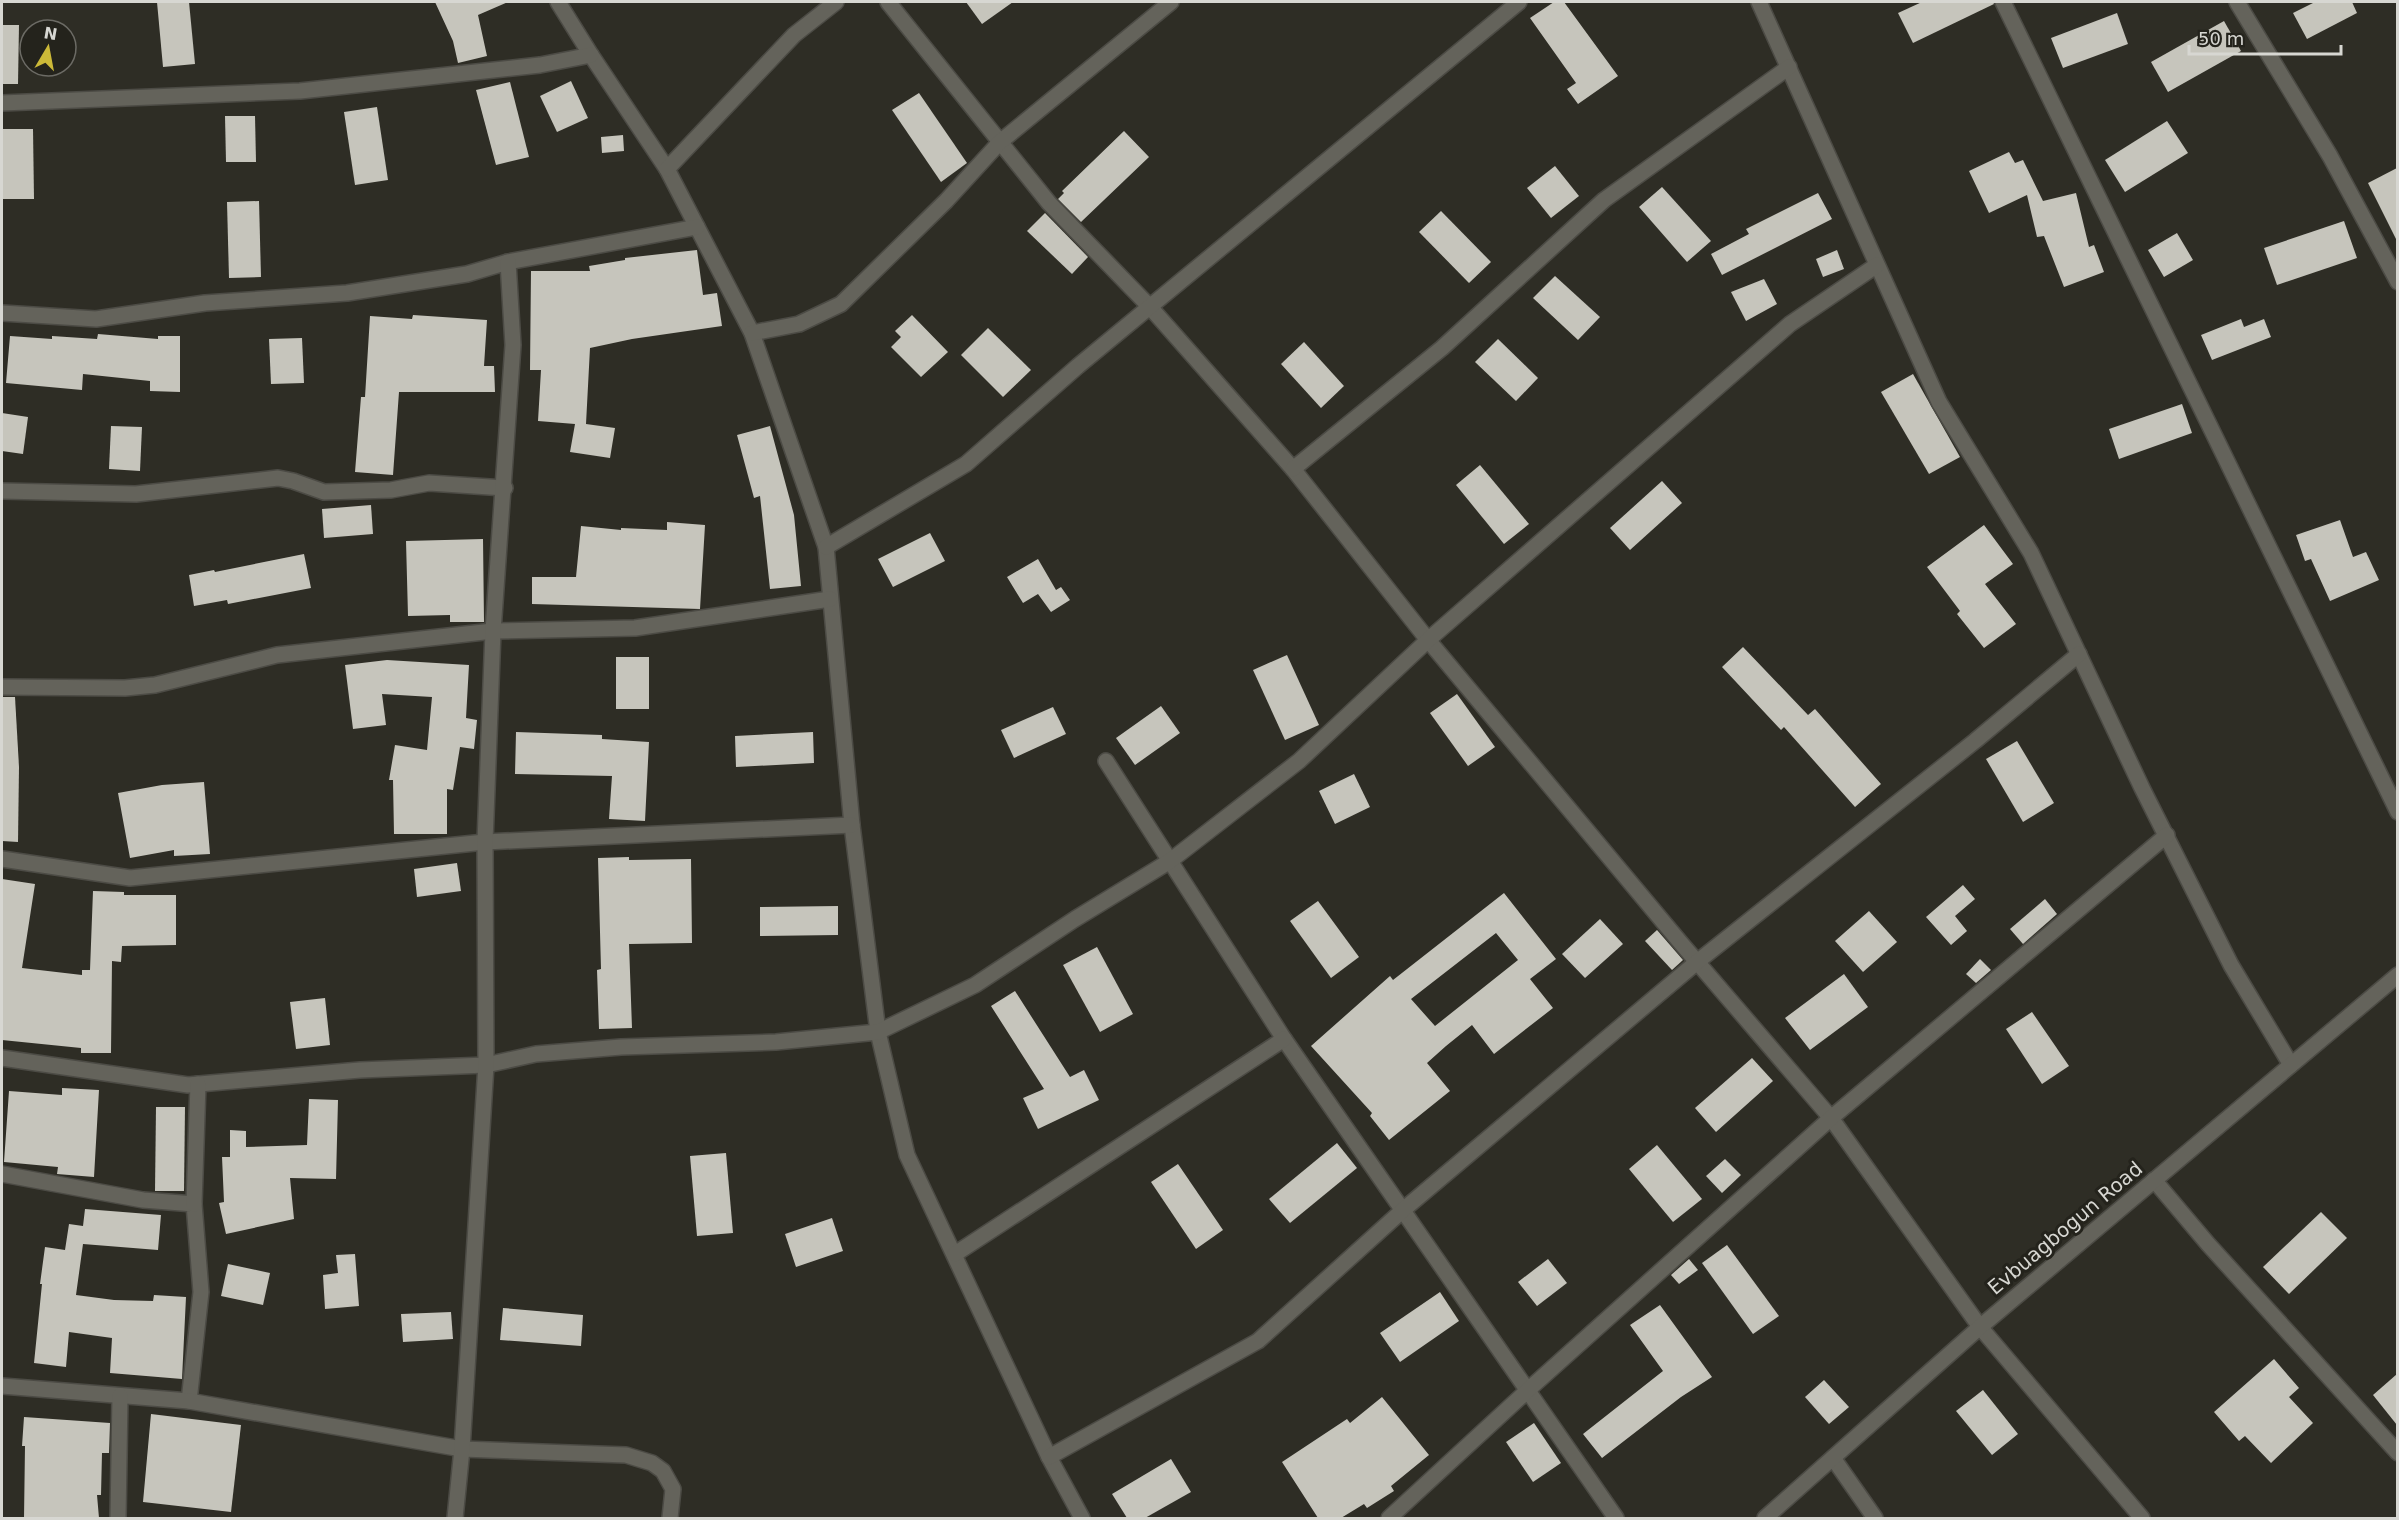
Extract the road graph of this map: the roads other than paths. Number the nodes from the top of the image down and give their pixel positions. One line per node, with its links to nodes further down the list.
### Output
1 (558, 2): 9 (street)
2 (836, 2): 13 (street)
3 (888, 2): 12 (street)
4 (1171, 2): 12 (street)
5 (1519, 2): 18 (street)
6 (1759, 2): 10 (street)
7 (2002, 2): 31 (street)
8 (2237, 2): 17 (street)
9 (591, 55): 11 (street); 13 (street)
10 (1789, 67): 16 (street); 21 (street)
11 (2, 103)
12 (1000, 141): 18 (street); 20 (street)
13 (667, 169): 14 (street)
14 (697, 227): 15 (street); 20 (street)
15 (508, 262): 19 (street); 22 (street)
16 (1877, 265): 27 (street); 28 (street)
17 (2397, 282)
18 (1150, 307): 21 (street); 24 (street)
19 (2, 313)
20 (752, 333): 24 (street)
21 (1293, 469): 27 (street)
22 (505, 488): 23 (street); 26 (street)
23 (2, 491)
24 (826, 547): 25 (street)
25 (830, 599): 26 (street); 32 (street)
26 (493, 631): 29 (street); 34 (street)
27 (1428, 640): 36 (street); 37 (street)
28 (2079, 654): 33 (street); 37 (street)
29 (2, 687)
30 (1106, 761): 36 (street)
31 (2397, 812)
32 (852, 825): 34 (street); 39 (street)
33 (2167, 835): 43 (street); 45 (street)
34 (484, 842): 35 (street); 42 (street)
35 (2, 859)
36 (1170, 861): 39 (street); 40 (street)
37 (1697, 962): 45 (street); 49 (street)
38 (2397, 975): 43 (street, Evbuagbogun Road)
39 (878, 1032): 42 (street); 50 (street)
40 (1284, 1039): 49 (street); 50 (street)
41 (2, 1058): 44 (street)
42 (486, 1065): 44 (street); 56 (street)
43 (2291, 1065): 47 (street, Evbuagbogun Road)
44 (198, 1084): 48 (street)
45 (1831, 1118): 51 (street); 53 (street)
46 (2, 1174): 48 (street)
47 (2154, 1180): 51 (street, Evbuagbogun Road); 57 (street)
48 (194, 1204): 55 (street)
49 (1403, 1210): 53 (street); 58 (street)
50 (955, 1254): 58 (street)
51 (1980, 1327): 59 (street, Evbuagbogun Road); 68 (street)
52 (2, 1386): 54 (street)
53 (1528, 1390): 64 (street); 65 (street)
54 (120, 1396): 55 (street); 60 (street)
55 (189, 1401): 56 (street)
56 (462, 1449): 61 (street); 62 (street)
57 (2397, 1453)
58 (1049, 1457): 63 (street)
59 (1833, 1458): 66 (street, Evbuagbogun Road); 67 (street)
60 (118, 1518)
61 (455, 1518)
62 (670, 1518)
63 (1082, 1518)
64 (1389, 1518)
65 (1616, 1518)
66 (1765, 1518)
67 (1875, 1518)
68 (2142, 1518)

